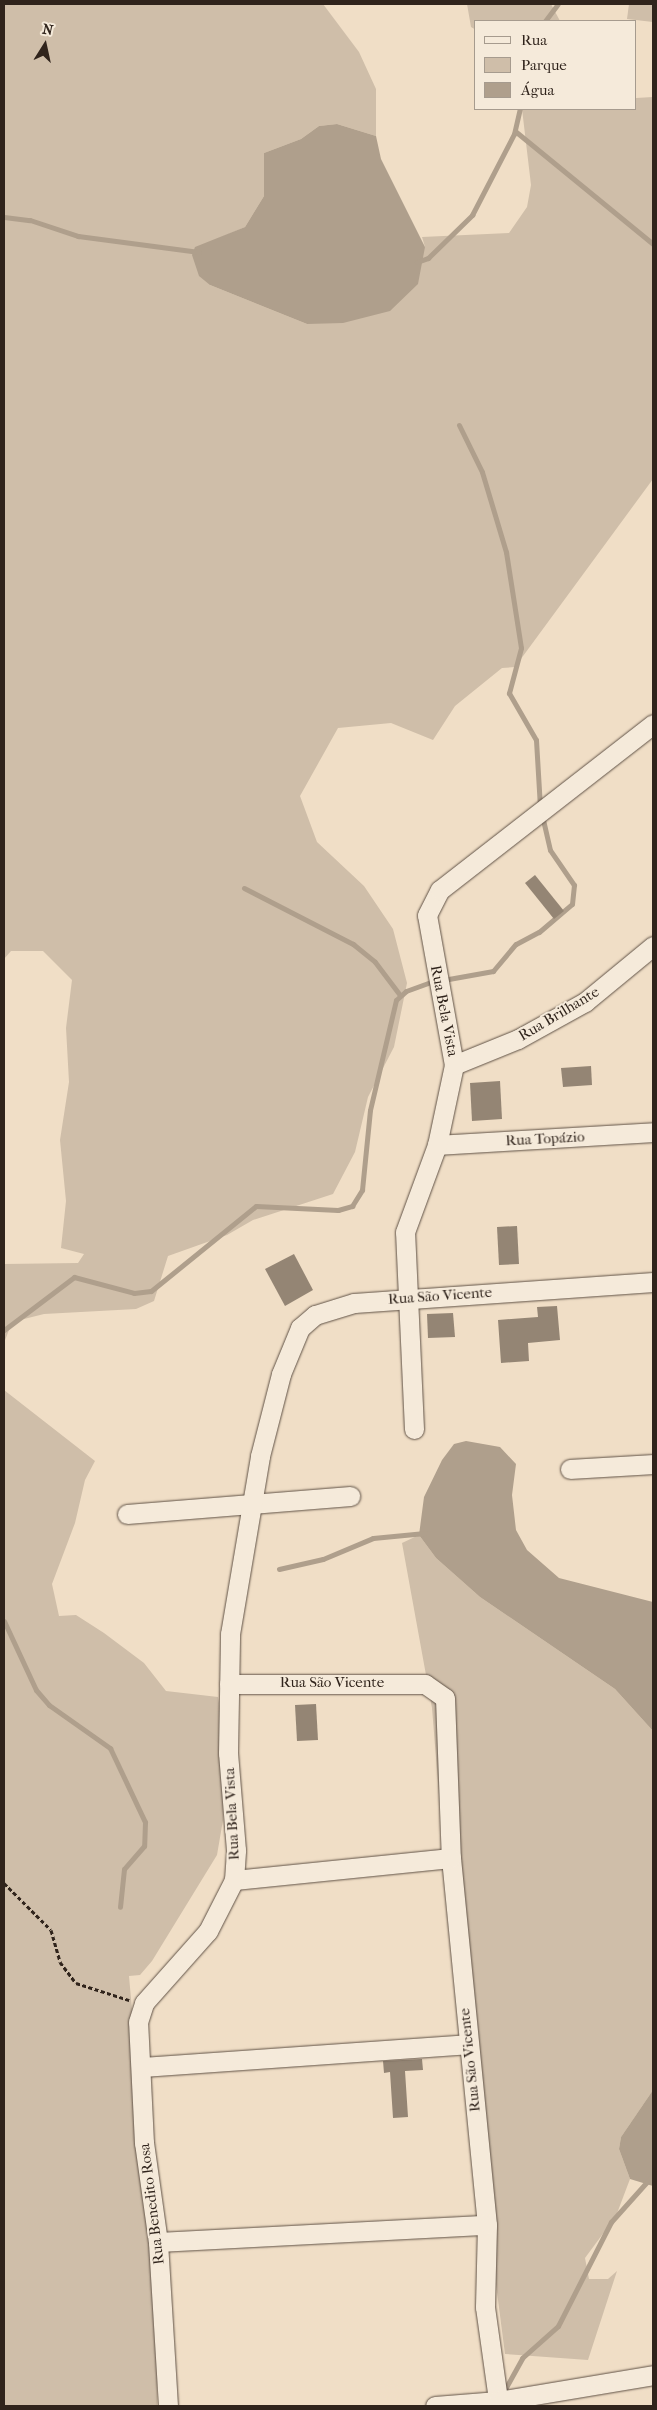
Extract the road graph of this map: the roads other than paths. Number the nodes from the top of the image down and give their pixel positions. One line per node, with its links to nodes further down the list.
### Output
1 (653, 724): 3 (street, Rua Bela Vista)
2 (653, 946): 3 (street, Rua Brilhante)
3 (454, 1065): 5 (street, Rua Bela Vista)
4 (653, 1132): 5 (street, Rua Topázio)
5 (437, 1145): 7 (street, Rua Bela Vista)
6 (653, 1282): 7 (street, Rua São Vicente)
7 (407, 1298): 8 (street, Rua Bela Vista); 12 (street, Rua São Vicente)
8 (414, 1428)
9 (653, 1464): 10 (street)
10 (570, 1469)
11 (350, 1496): 12 (street)
12 (249, 1504): 13 (street); 14 (street, Rua São Vicente)
13 (127, 1514)
14 (230, 1684): 15 (street, Rua São Vicente); 16 (street, Rua Bela Vista)
15 (452, 1858): 16 (street); 18 (street, Rua São Vicente)
16 (234, 1880): 17 (street, Rua Bela Vista)
17 (144, 2003): 19 (street, Rua Benedito Rosa)
18 (468, 2044): 19 (street); 20 (street, Rua São Vicente)
19 (141, 2067): 21 (street, Rua Benedito Rosa)
20 (488, 2225): 21 (street); 23 (street, Rua São Vicente)
21 (158, 2242): 24 (street, Rua Benedito Rosa)
22 (653, 2375): 23 (street)
23 (499, 2404): 25 (street)
24 (168, 2406)
25 (435, 2406)

